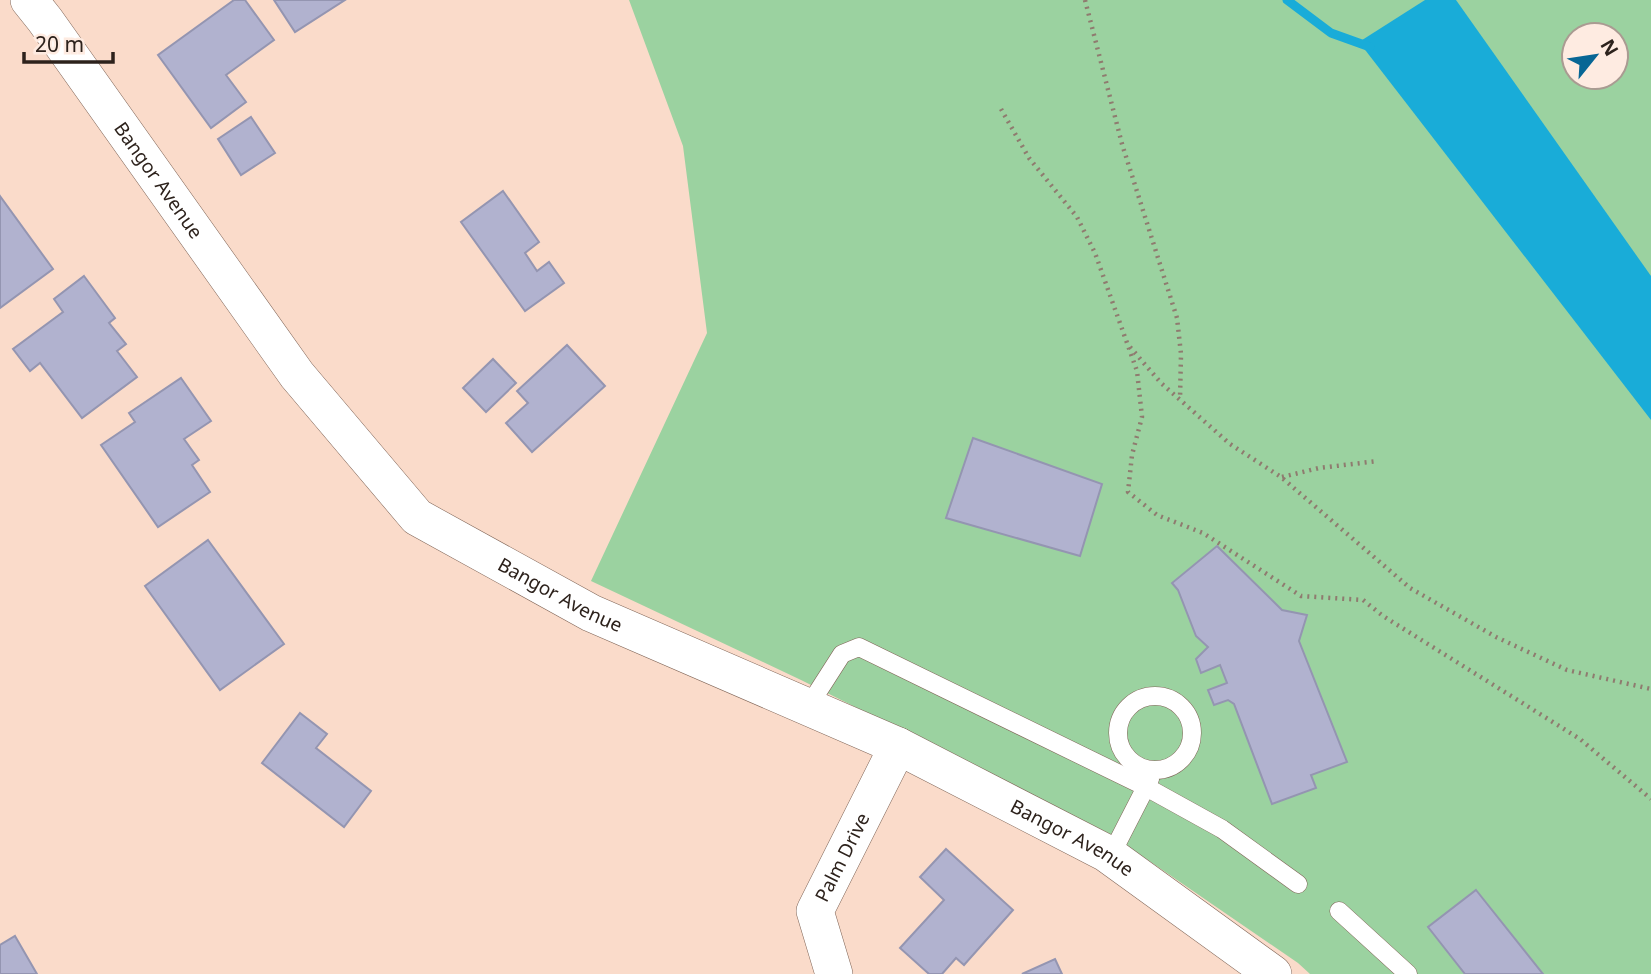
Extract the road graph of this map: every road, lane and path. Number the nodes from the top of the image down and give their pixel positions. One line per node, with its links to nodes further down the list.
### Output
1 (1086, 0): 5 (path)
2 (48, 7): 9 (street, Bangor Avenue)
3 (1000, 108): 4 (path)
4 (1127, 344): 5 (path); 12 (path)
5 (1180, 400): 7 (path)
6 (1378, 461): 7 (path)
7 (1281, 477): 8 (path)
8 (1651, 689)
9 (808, 707): 10 (street, Bangor Avenue); 11 (lane)
10 (898, 746): 13 (street, Bangor Avenue); 16 (street, Palm Drive)
11 (1150, 779): 11 (lane); 13 (lane); 14 (lane)
12 (1651, 799)
13 (1110, 857): 17 (street, Bangor Avenue)
14 (1298, 884)
15 (1339, 911): 18 (lane)
16 (834, 974)
17 (1273, 974)
18 (1408, 974)

